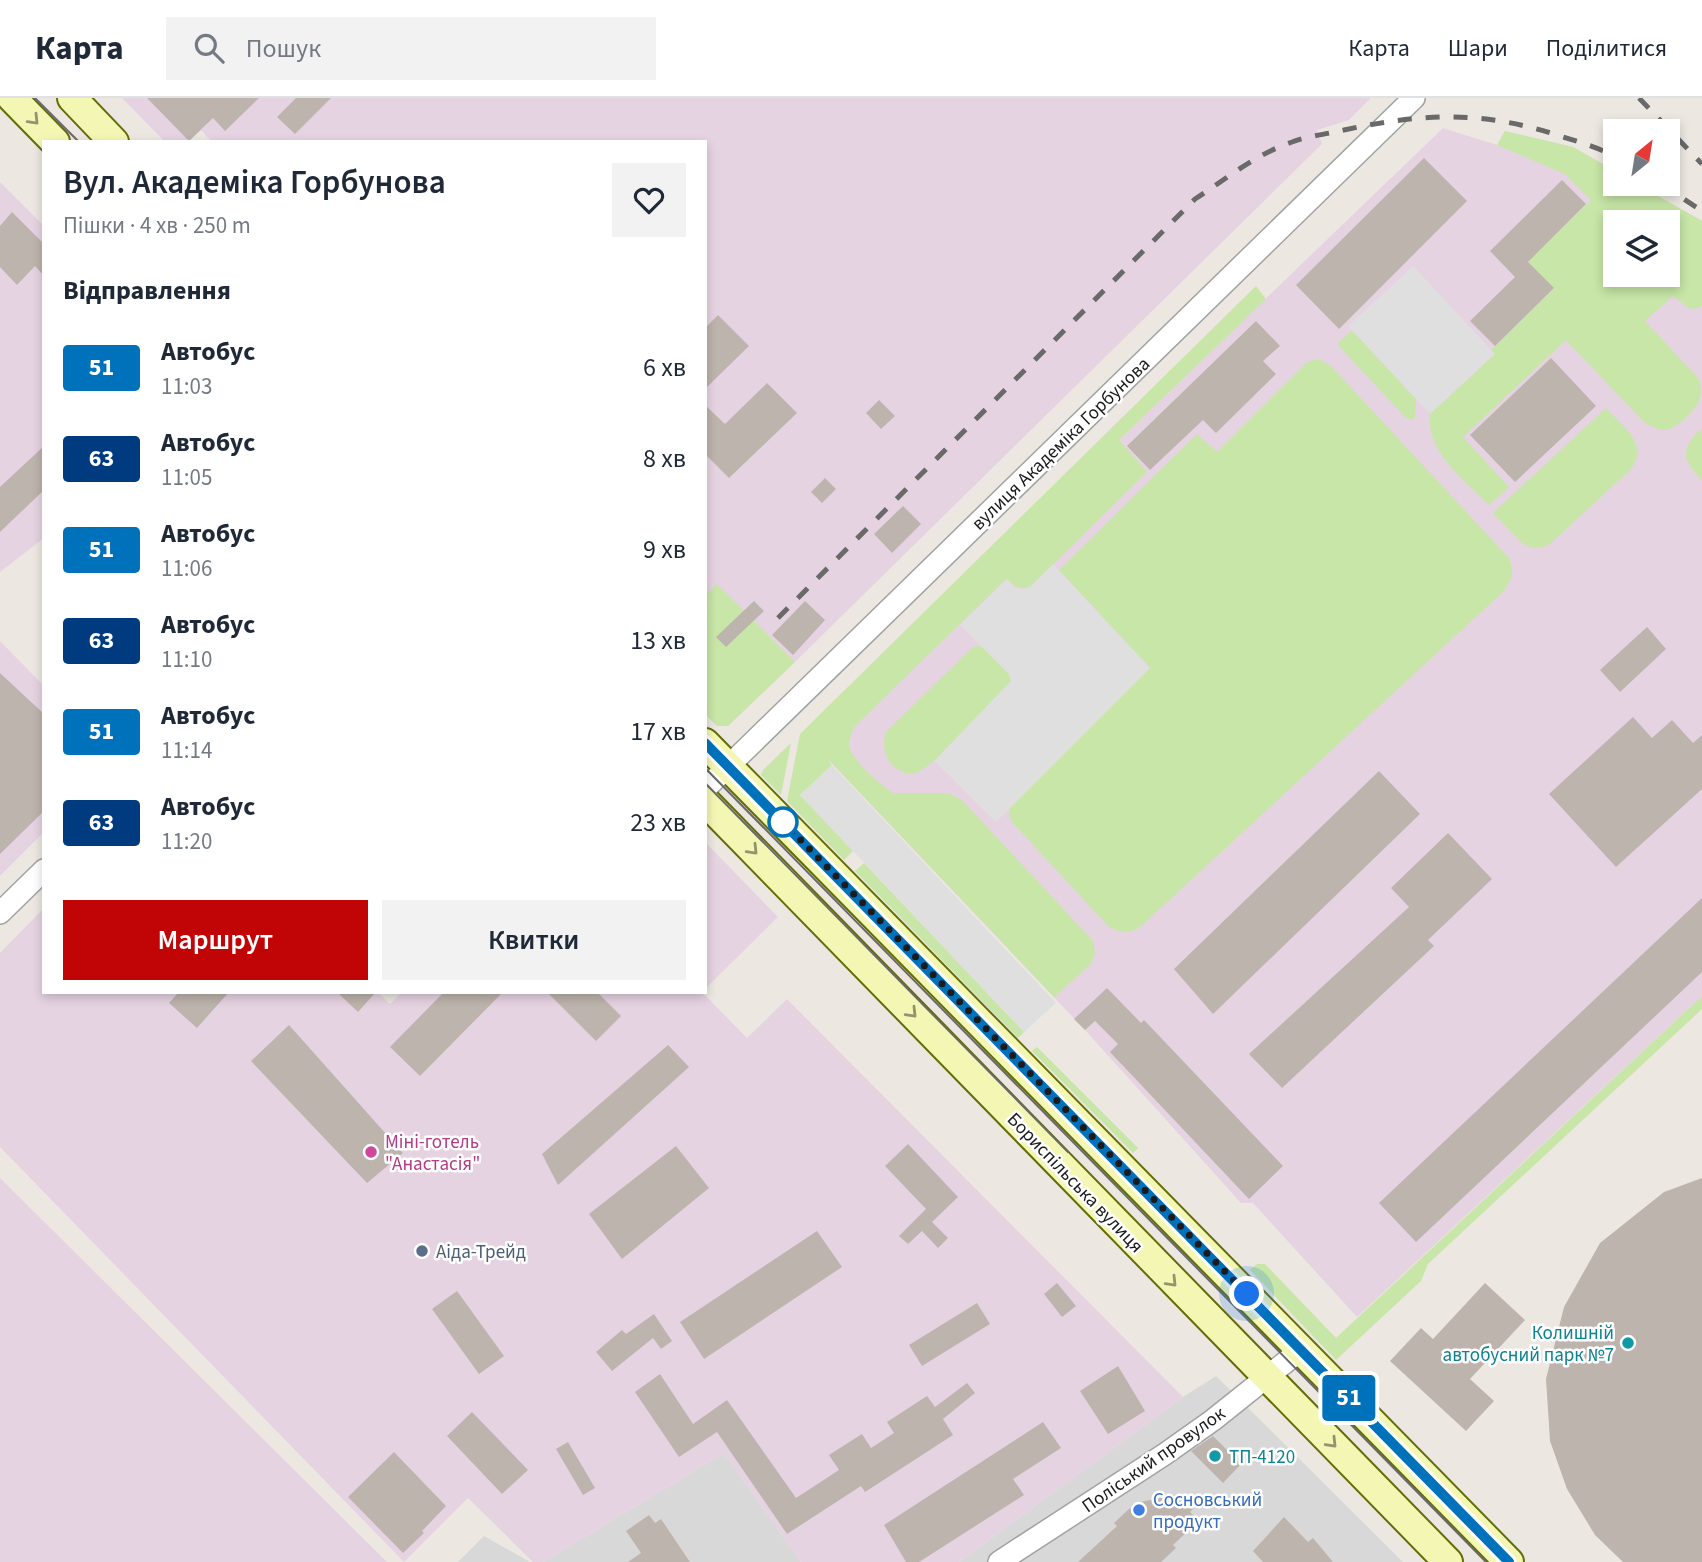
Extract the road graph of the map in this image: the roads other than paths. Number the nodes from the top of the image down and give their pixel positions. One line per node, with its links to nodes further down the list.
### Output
1 (12, 98): 4 (main road, one-way to 4)
2 (72, 98): 5 (main road)
3 (1414, 98): 7 (street, вулиця Академіка Горбунова)
4 (53, 140)
5 (112, 140)
6 (707, 745): 7 (main road)
7 (729, 766): 8 (street, вулиця Академіка Горбунова); 12 (main road)
8 (707, 787)
9 (707, 803): 13 (main road, Бориспільська вулиця, one-way to 13)
10 (42, 872): 11 (street)
11 (0, 913)
12 (1301, 1349): 13 (street, Поліський провулок); 16 (main road)
13 (1268, 1377): 14 (street, Поліський провулок); 15 (main road, Бориспільська вулиця, one-way to 15)
14 (999, 1562)
15 (1448, 1562)
16 (1509, 1562)

